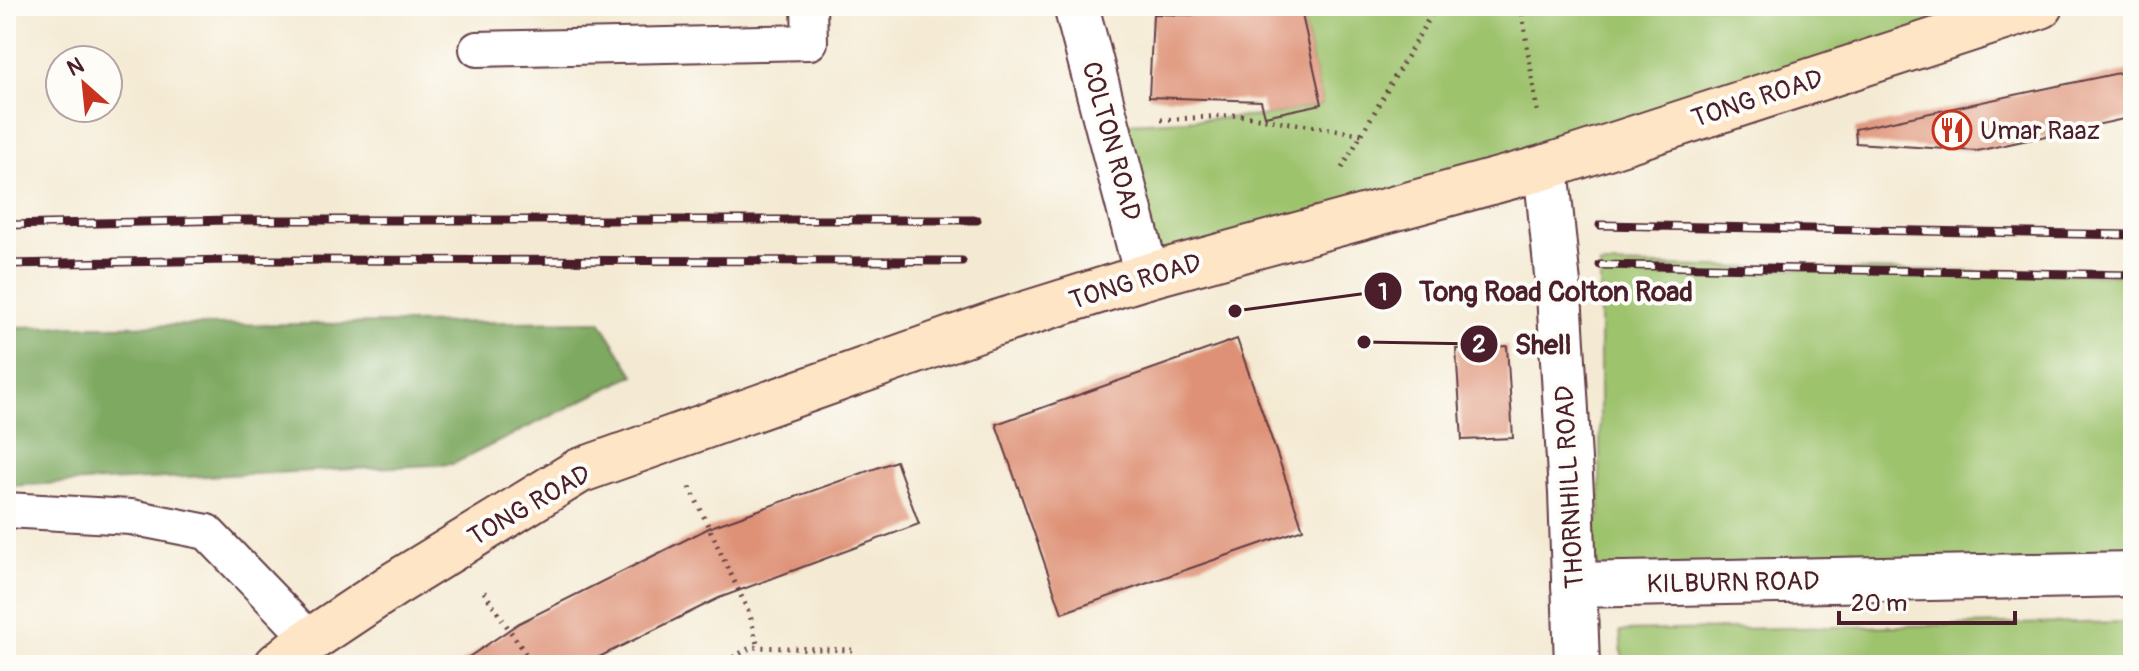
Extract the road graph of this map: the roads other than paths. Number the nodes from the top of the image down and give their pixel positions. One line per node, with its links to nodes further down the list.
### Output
1 (809, 6): 4 (lane)
2 (1076, 6): 6 (street, COLTON ROAD)
3 (2041, 6): 5 (main road, TONG ROAD)
4 (477, 49)
5 (1546, 167): 6 (main road, TONG ROAD); 9 (street, THORNHILL ROAD)
6 (1147, 276): 10 (main road, TONG ROAD)
7 (6, 510): 10 (lane)
8 (2133, 574): 9 (street, KILBURN ROAD)
9 (1574, 585): 12 (street, THORNHILL ROAD)
10 (311, 640): 11 (main road, TONG ROAD)
11 (277, 665)
12 (1577, 665)

